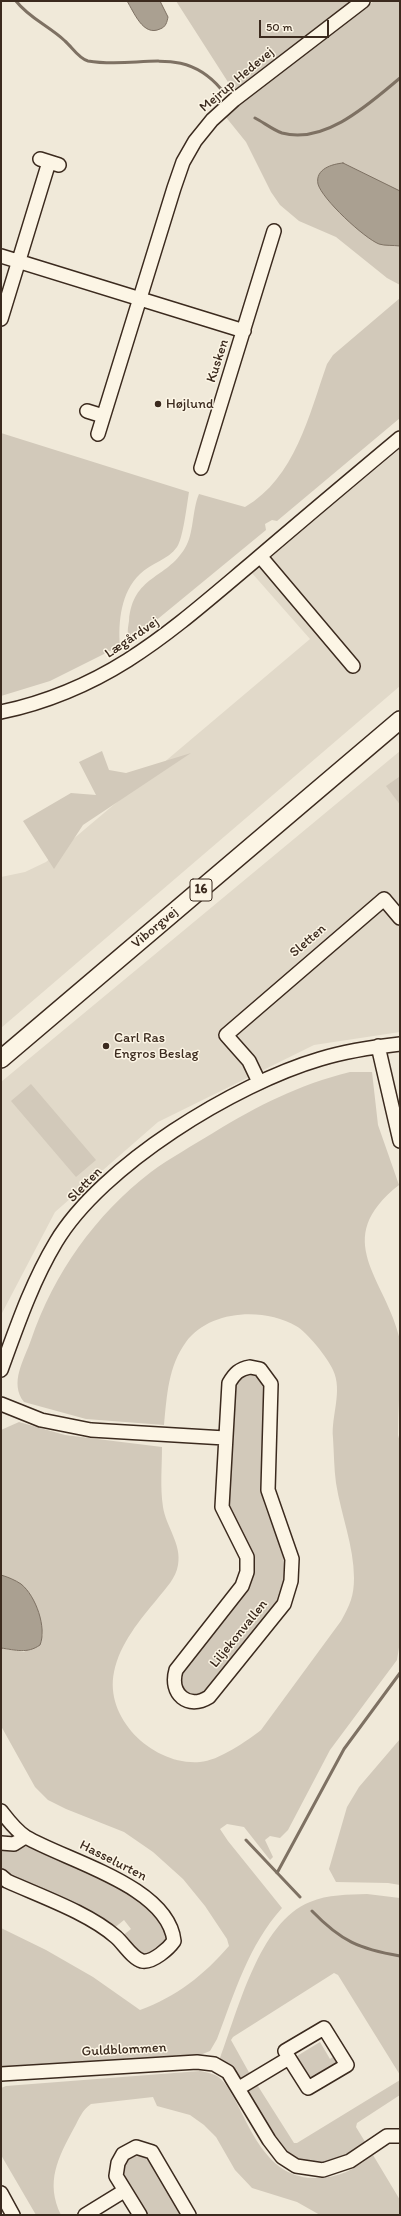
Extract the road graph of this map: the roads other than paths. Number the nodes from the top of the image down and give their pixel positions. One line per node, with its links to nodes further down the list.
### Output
1 (363, 1): 6 (street, Mejrup Hedevej)
2 (49, 162): 5 (street)
3 (274, 231): 8 (street, Kusken)
4 (1, 256): 5 (street, Kusken)
5 (18, 262): 6 (street, Kusken); 7 (street)
6 (140, 299): 8 (street, Kusken); 10 (street)
7 (1, 319)
8 (244, 331): 13 (street, Kusken)
9 (87, 411): 10 (street)
10 (103, 416): 11 (street)
11 (98, 434)
12 (400, 438): 14 (street, Lægårdvej)
13 (201, 468)
14 (260, 556): 15 (street); 16 (street, Lægårdvej)
15 (353, 666)
16 (1, 712)
17 (400, 720): 21 (main road, Viborgvej / 16)
18 (400, 918): 22 (street, Sletten)
19 (400, 1044): 20 (street, Sletten)
20 (378, 1046): 22 (street, Sletten); 23 (street)
21 (1, 1058)
22 (259, 1082): 24 (street, Sletten)
23 (400, 1141)
24 (1, 1370)
25 (1, 1404): 26 (street)
26 (225, 1438): 26 (street, Liljekonvallen)
27 (1, 1811): 28 (street, Hasselurten)
28 (26, 1836): 29 (street); 30 (street, Hasselurten)
29 (1, 1843)
30 (1, 1876)
31 (289, 2058): 31 (street); 33 (street)
32 (1, 2074): 33 (street, Guldblommen)
33 (239, 2088): 34 (street, Guldblommen)
34 (400, 2136)
35 (124, 2191): 38 (street); 39 (street); 40 (street)
36 (1, 2193): 37 (street)
37 (13, 2215)
38 (85, 2215)
39 (140, 2215)
40 (189, 2215)

